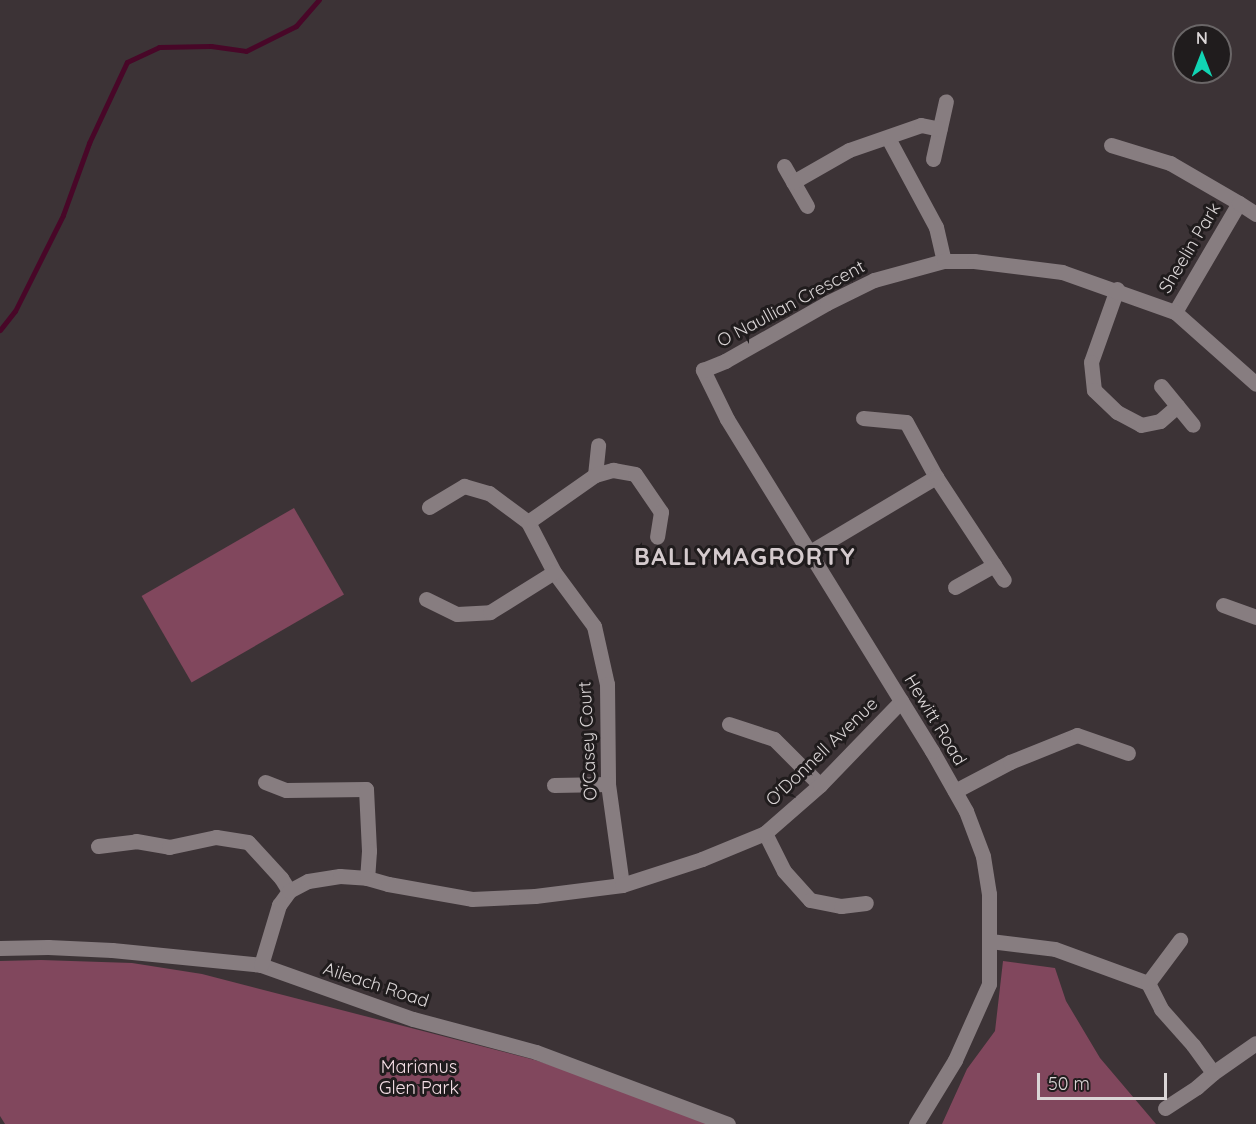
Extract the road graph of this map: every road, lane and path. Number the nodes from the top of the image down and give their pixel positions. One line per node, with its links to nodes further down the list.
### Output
1 (946, 101): 2 (street)
2 (940, 129): 3 (street); 5 (street)
3 (888, 138): 7 (street); 11 (street)
4 (1111, 146): 8 (street, Sheelin Park)
5 (933, 159)
6 (784, 166): 7 (street)
7 (793, 182): 9 (street)
8 (1239, 203): 10 (street, Sheelin Park); 13 (street, Sheelin Park)
9 (807, 206)
10 (1256, 214)
11 (944, 261): 12 (street, O Naullian Crescent); 14 (street, O Naullian Crescent)
12 (1117, 289): 13 (street, O Naullian Crescent); 17 (street)
13 (1175, 312): 15 (street, O Naullian Crescent)
14 (704, 370): 26 (street, Hewitt Road)
15 (1256, 384)
16 (1161, 386): 17 (street)
17 (1178, 406): 19 (street)
18 (863, 418): 22 (street)
19 (1193, 425)
20 (598, 445): 21 (street)
21 (594, 475): 24 (street); 25 (street)
22 (936, 477): 26 (street); 27 (street)
23 (429, 507): 24 (street)
24 (528, 522): 28 (street, O'Casey Court)
25 (657, 537)
26 (810, 552): 34 (street, Hewitt Road)
27 (994, 565): 29 (street); 30 (street)
28 (554, 572): 31 (street); 38 (street, O'Casey Court)
29 (1004, 580)
30 (955, 587)
31 (426, 599)
32 (1223, 605): 33 (street)
33 (1256, 617)
34 (901, 701): 40 (street, O'Donnell Avenue); 41 (street, Hewitt Road)
35 (729, 724): 40 (street)
36 (1128, 753): 41 (street)
37 (266, 782): 44 (street)
38 (608, 784): 39 (street); 45 (street, O'Casey Court)
39 (554, 785)
40 (820, 785): 42 (street, O'Donnell Avenue)
41 (955, 791): 49 (street, Hewitt Road)
42 (765, 833): 45 (street, O'Donnell Avenue); 47 (street)
43 (98, 846): 46 (street)
44 (367, 878): 45 (street, O'Donnell Avenue); 46 (street, O'Donnell Avenue)
45 (622, 885)
46 (289, 891): 51 (street)
47 (866, 903)
48 (1180, 940): 52 (street)
49 (990, 941): 52 (street); 56 (street, Hewitt Road)
50 (0, 948): 51 (street, Aileach Road)
51 (261, 965): 57 (street, Aileach Road)
52 (1148, 983): 54 (street)
53 (1256, 1043): 54 (street)
54 (1213, 1073): 55 (street)
55 (1165, 1108)
56 (920, 1122)
57 (728, 1124)

